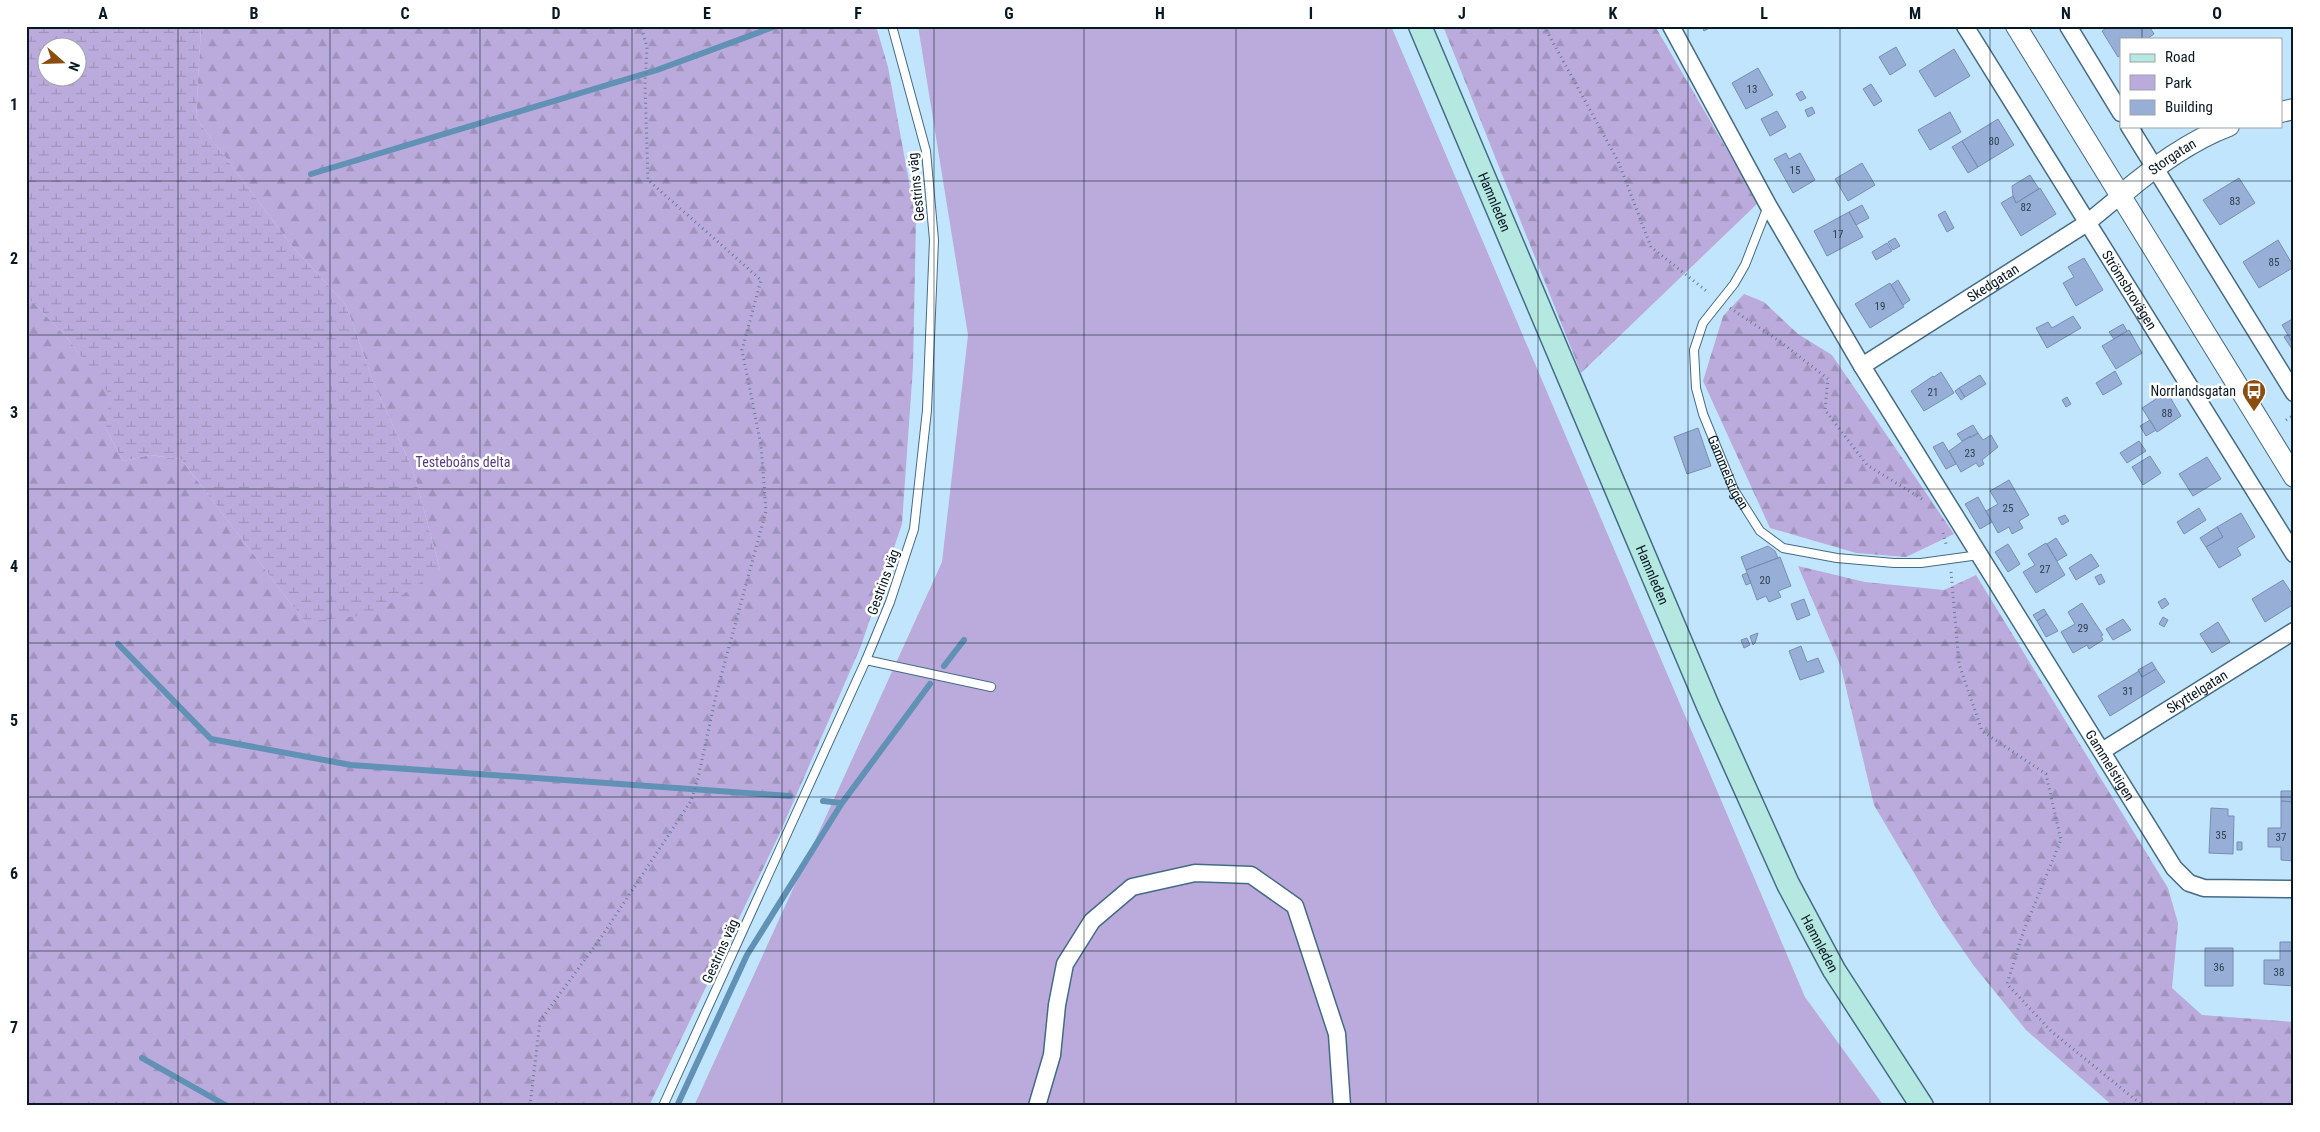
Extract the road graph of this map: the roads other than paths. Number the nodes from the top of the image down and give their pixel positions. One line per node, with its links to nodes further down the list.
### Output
1 (892, 26): 20 (lane, Gestrins väg)
2 (1420, 26): 27 (main road, Hamnleden)
3 (1671, 26): 12 (street, Gammelstigen)
4 (1965, 26): 13 (street, Strömsbrovägen)
5 (2016, 26): 11 (street)
6 (2068, 26): 7 (street)
7 (2120, 111)
8 (2130, 128): 10 (street)
9 (2224, 128): 10 (street, Storgatan)
10 (2154, 167): 11 (street, Storgatan); 15 (street)
11 (2121, 195): 13 (street, Skedgatan); 16 (street)
12 (1768, 205): 14 (street, Gammelstigen); 18 (lane, Gammelstigen)
13 (2087, 223): 14 (street, Skedgatan); 17 (street, Strömsbrovägen)
14 (1862, 366): 18 (street, Gammelstigen)
15 (2294, 393)
16 (2294, 477)
17 (2294, 554)
18 (1981, 555): 22 (street, Gammelstigen)
19 (2294, 631): 22 (street, Skyttelgatan)
20 (866, 660): 21 (lane); 24 (lane, Gestrins väg)
21 (991, 687)
22 (2102, 752): 23 (street, Gammelstigen)
23 (2294, 889)
24 (663, 1106)
25 (1037, 1106): 26 (street)
26 (1342, 1106)
27 (1922, 1106)

